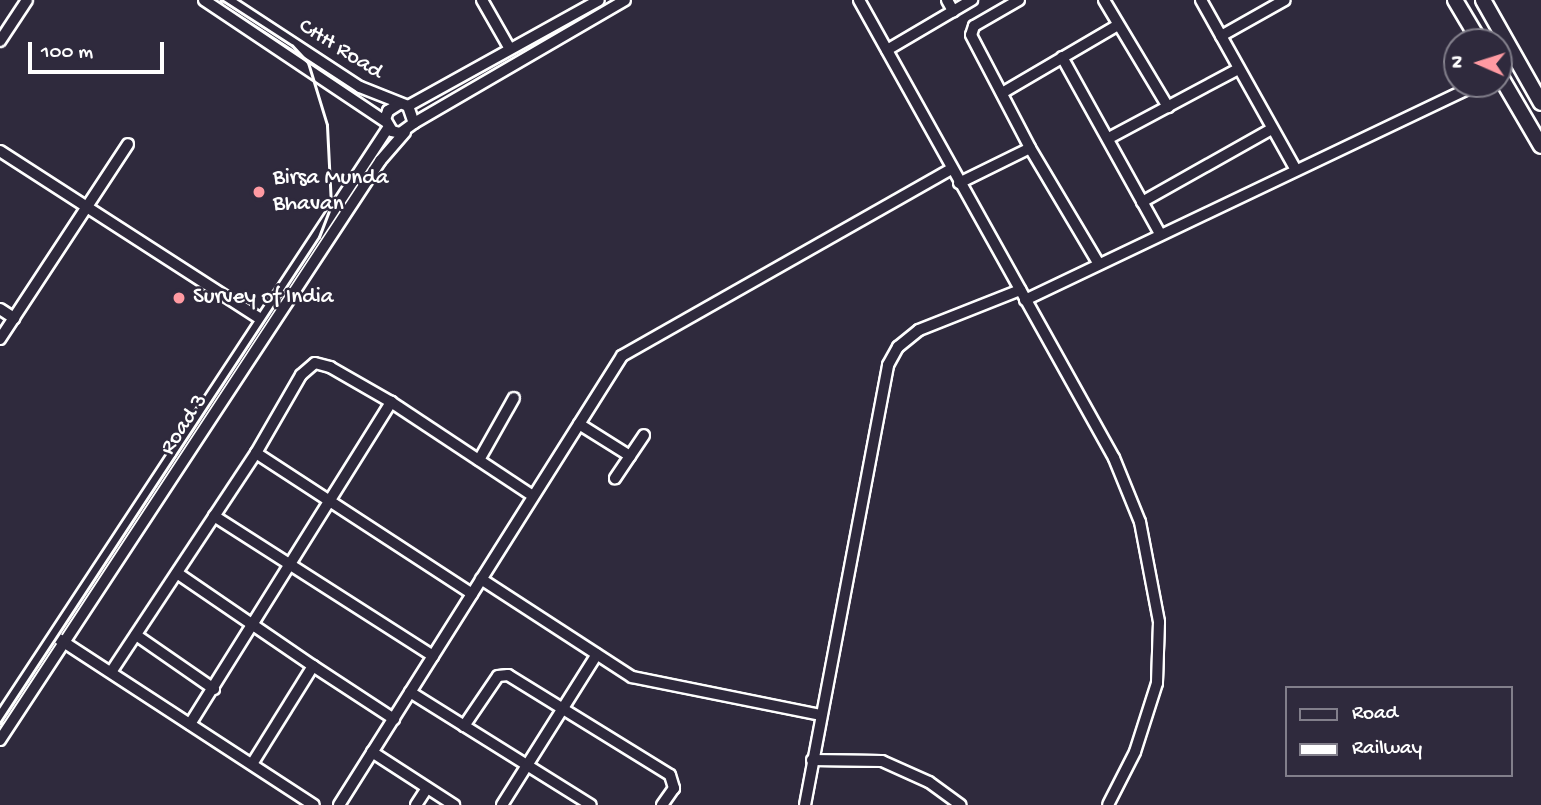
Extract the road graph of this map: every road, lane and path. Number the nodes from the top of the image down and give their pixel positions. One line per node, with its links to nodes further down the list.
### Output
1 (27, 0): 20 (street)
2 (204, 0): 32 (street)
3 (227, 0): 29 (street, CHH Road)
4 (482, 0): 21 (street)
5 (599, 0): 21 (street)
6 (625, 0): 31 (street)
7 (859, 0): 22 (street)
8 (947, 0): 16 (street)
9 (972, 0): 16 (street)
10 (1019, 0): 25 (street)
11 (1104, 0): 17 (street)
12 (1201, 0): 19 (street)
13 (1285, 0): 19 (street)
14 (1455, 0): 18 (highway)
15 (1483, 0): 28 (highway)
16 (953, 11): 22 (street)
17 (1118, 25): 23 (street); 30 (street)
18 (1472, 28)
19 (1221, 36): 24 (street)
20 (0, 41)
21 (510, 49): 29 (street)
22 (887, 50): 40 (street)
23 (1062, 57): 25 (street); 35 (street)
24 (1238, 69): 30 (street); 33 (street)
25 (1002, 93): 38 (street)
26 (1448, 98): 41 (street)
27 (1513, 98): 37 (highway)
28 (1541, 103)
29 (403, 105): 31 (street); 32 (street, Road 3)
30 (1168, 107): 35 (street)
31 (414, 122): 34 (street, Road 3)
32 (387, 125): 34 (street); 45 (street, Road 3)
33 (1270, 130): 41 (street); 43 (street)
34 (405, 132): 46 (street, Road 3)
35 (1109, 138): 43 (street)
36 (128, 144): 44 (street)
37 (1541, 146)
38 (1030, 148): 42 (street); 48 (street)
39 (0, 151): 44 (street)
40 (951, 169): 42 (street); 59 (street)
41 (1296, 170): 47 (street)
42 (959, 183): 49 (street)
43 (1142, 202): 47 (street)
44 (86, 207): 52 (street); 53 (street)
45 (333, 211): 46 (street); 53 (street, Road 3)
46 (343, 218): 58 (street, Road 3)
47 (1160, 234): 48 (street)
48 (1099, 264): 50 (street)
49 (1020, 289): 50 (street); 83 (street)
50 (1025, 300): 103 (street)
51 (0, 309): 52 (street)
52 (14, 318): 54 (street)
53 (261, 319): 57 (street, Road 3)
54 (0, 339)
55 (514, 398): 63 (street)
56 (391, 402): 61 (street); 63 (street); 66 (street)
57 (200, 414): 58 (street); 74 (street, Road 3)
58 (210, 422): 74 (street, Road 3)
59 (579, 424): 62 (street); 65 (street)
60 (644, 435): 62 (street)
61 (256, 453): 66 (street); 67 (street)
62 (630, 456): 64 (street)
63 (479, 460): 65 (street)
64 (615, 478)
65 (533, 496): 70 (street)
66 (330, 501): 68 (street); 71 (street)
67 (214, 516): 68 (street); 69 (street)
68 (289, 566): 72 (street); 76 (street)
69 (177, 573): 72 (street); 73 (street)
70 (481, 579): 71 (street); 75 (street)
71 (472, 594): 76 (street)
72 (252, 624): 77 (street); 79 (street)
73 (136, 635): 78 (street); 79 (street)
74 (60, 640): 78 (street); 82 (street, Road 3); 85 (street, Road 3)
75 (597, 654): 81 (street); 83 (street)
76 (433, 656): 80 (street)
77 (313, 666): 84 (street); 91 (street)
78 (111, 672): 86 (street)
79 (214, 689): 86 (street)
80 (410, 692): 84 (street); 87 (street)
81 (563, 710): 87 (street); 92 (street); 100 (street)
82 (1, 714): 85 (street)
83 (820, 715): 90 (street)
84 (394, 719): 89 (street)
85 (13, 720): 88 (street, Road 3)
86 (190, 724): 91 (street)
87 (464, 726): 92 (street)
88 (0, 740)
89 (372, 752): 93 (street); 95 (street)
90 (813, 760): 101 (street); 102 (street)
91 (252, 764): 94 (street)
92 (528, 765): 98 (street); 99 (street)
93 (427, 788): 96 (street); 97 (street)
94 (314, 805)
95 (339, 805)
96 (416, 805)
97 (454, 805)
98 (502, 805)
99 (591, 805)
100 (662, 805)
101 (805, 805)
102 (961, 805)
103 (1108, 805)

